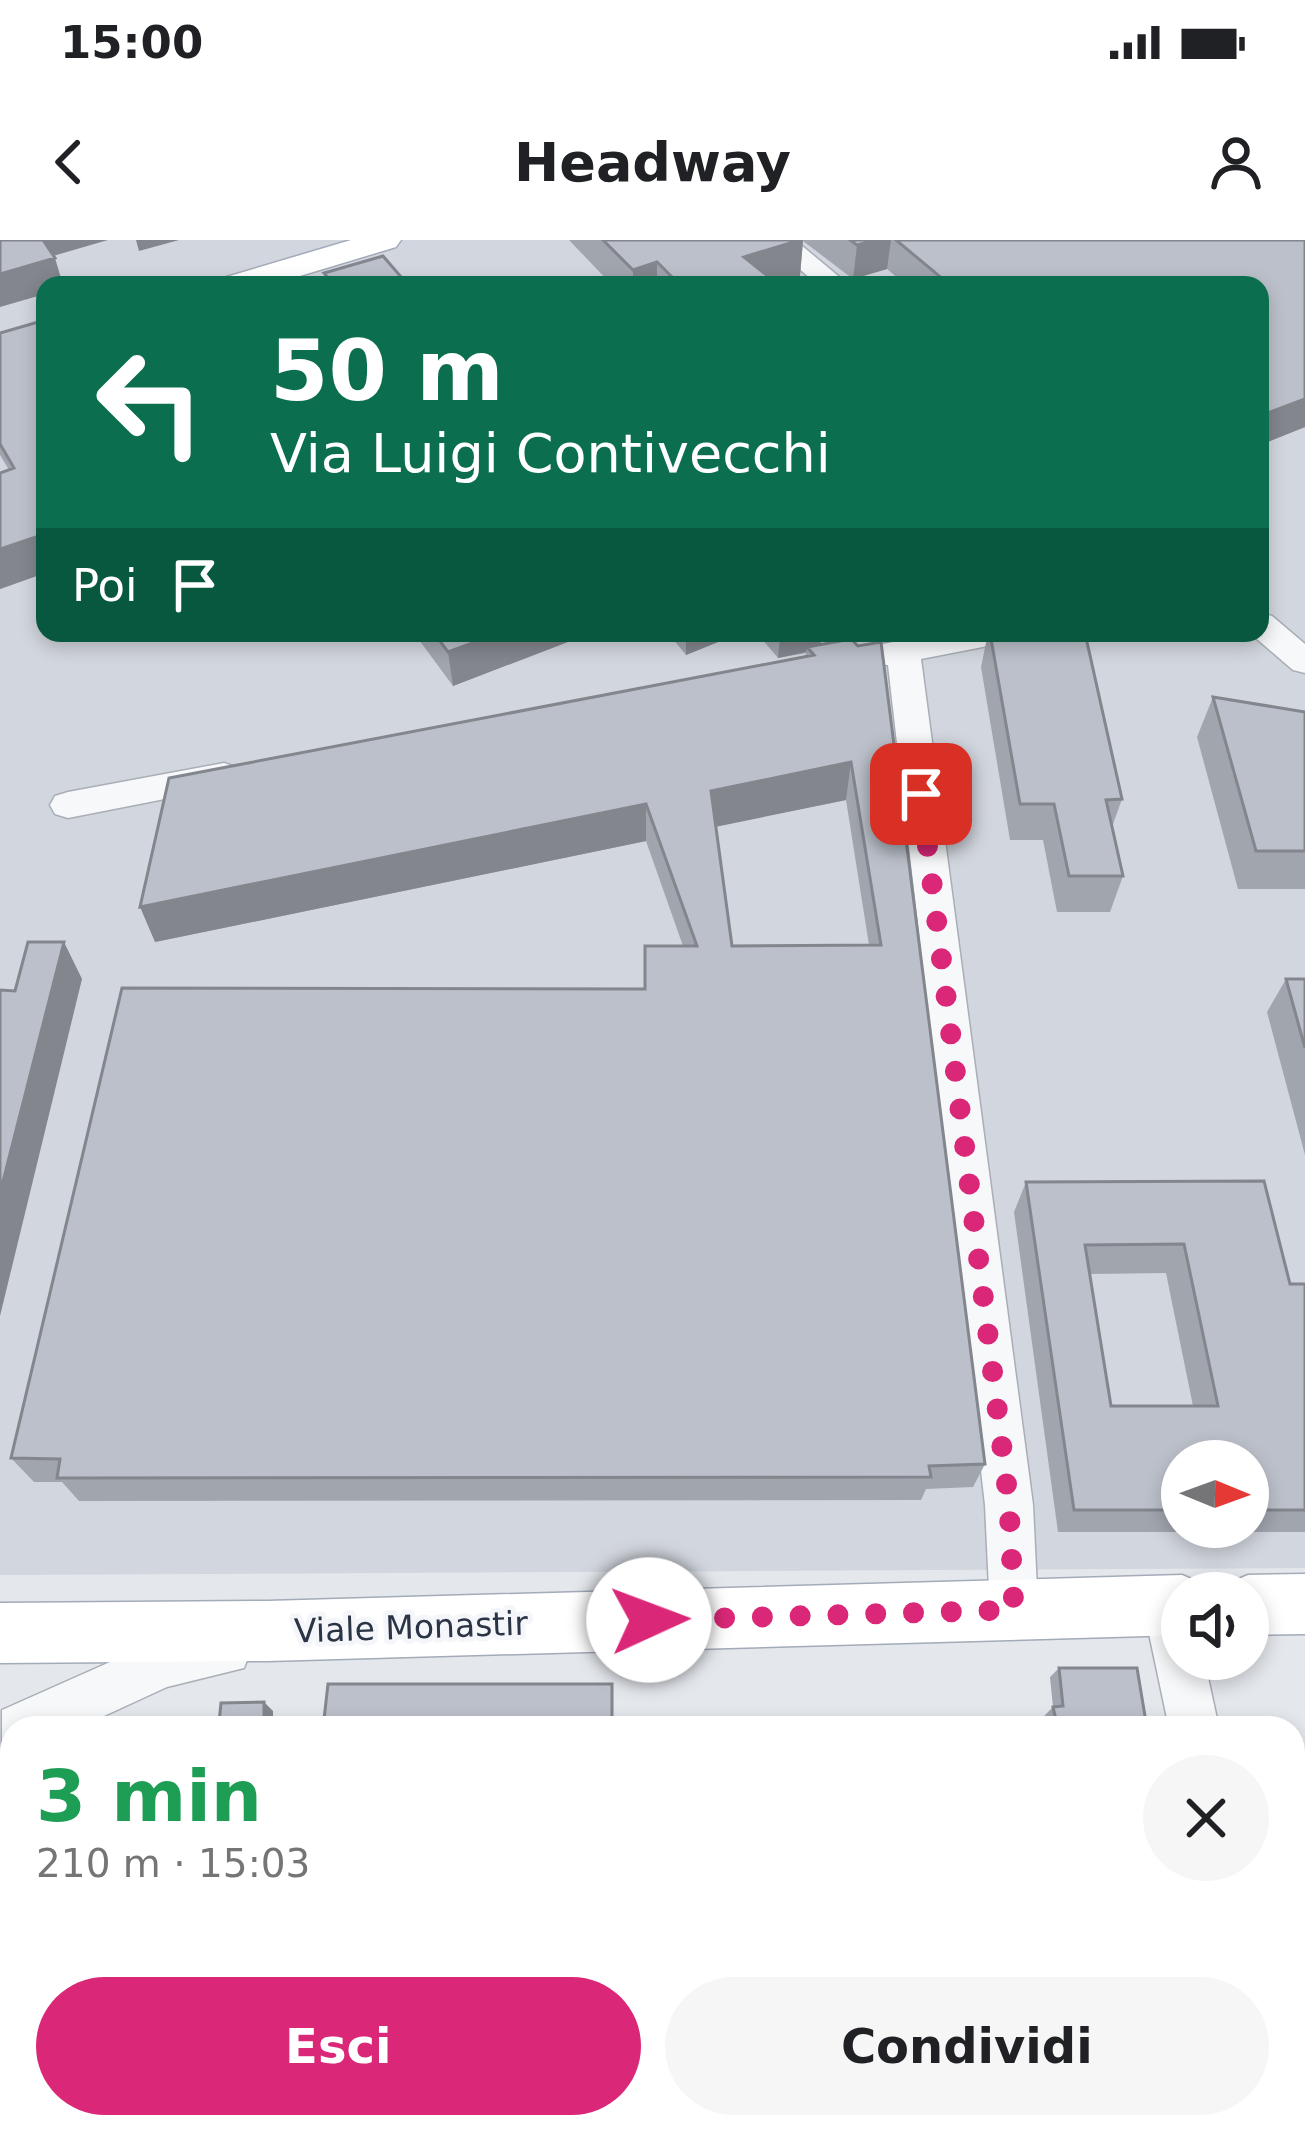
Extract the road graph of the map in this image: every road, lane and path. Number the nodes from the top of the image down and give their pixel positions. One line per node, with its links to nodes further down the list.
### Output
1 (385, 240): 3 (main road)
2 (779, 240): 4 (street)
3 (265, 276)
4 (825, 276)
5 (1269, 632): 8 (street)
6 (950, 642): 7 (street)
7 (903, 651): 9 (street); 15 (street)
8 (1305, 662)
9 (833, 664)
10 (253, 771): 11 (street)
11 (68, 805)
12 (1305, 1604): 14 (main road)
13 (1161, 1605): 15 (main road, Viale Monastir)
14 (1269, 1605)
15 (1014, 1610): 18 (main road, Viale Monastir)
16 (1269, 1611): 17 (street)
17 (1305, 1620)
18 (268, 1630): 19 (main road, Viale Monastir); 21 (street)
19 (0, 1633)
20 (1187, 1680): 22 (street)
21 (47, 1716)
22 (1192, 1716)

